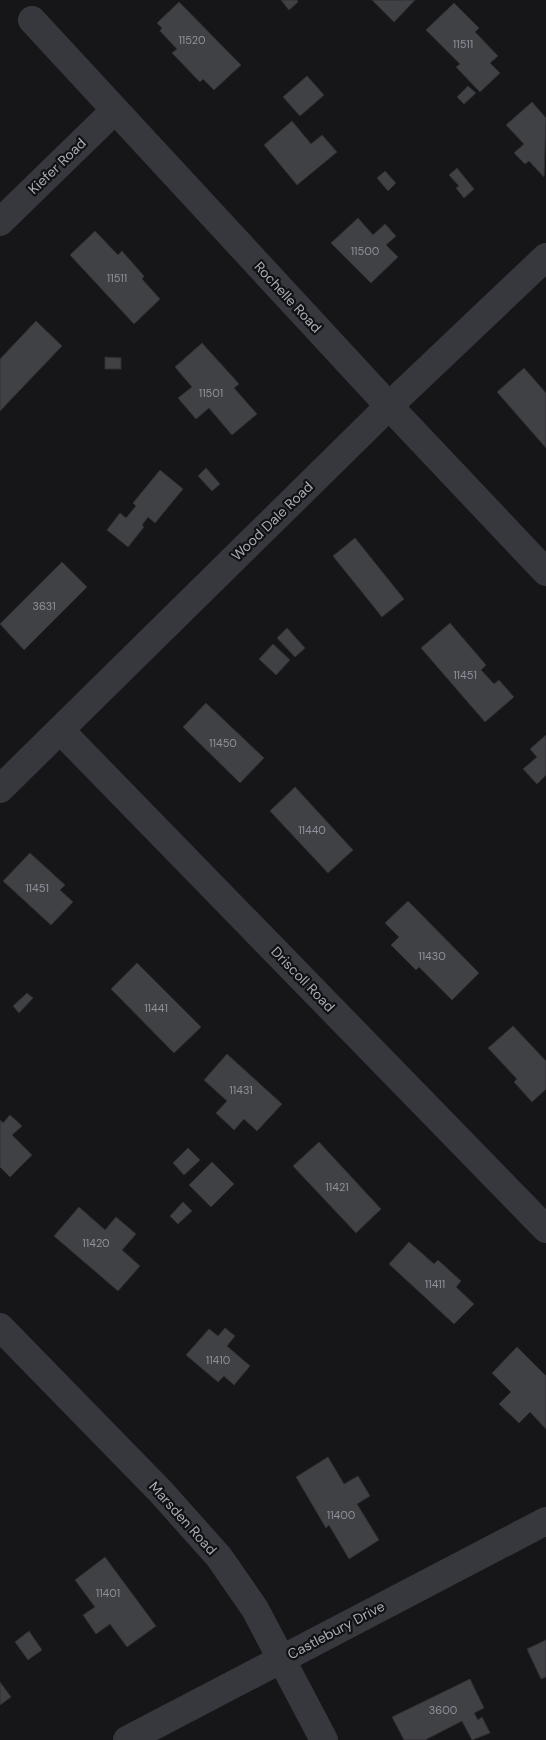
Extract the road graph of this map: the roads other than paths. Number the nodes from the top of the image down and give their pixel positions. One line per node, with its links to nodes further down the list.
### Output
1 (32, 20): 2 (street, Rochelle Road)
2 (115, 110): 3 (street, Kiefer Road); 5 (street, Rochelle Road)
3 (0, 222)
4 (546, 257): 5 (street, Wood Dale Road)
5 (389, 406): 6 (street, Rochelle Road); 7 (street, Wood Dale Road)
6 (546, 572)
7 (60, 730): 8 (street, Wood Dale Road); 9 (street, Driscoll Road)
8 (0, 789)
9 (546, 1229)
10 (0, 1327): 12 (street, Marsden Road)
11 (546, 1521): 12 (street, Castlebury Drive)
12 (282, 1659): 13 (street, Castlebury Drive); 14 (street, Marsden Road)
13 (127, 1740)
14 (324, 1740)

